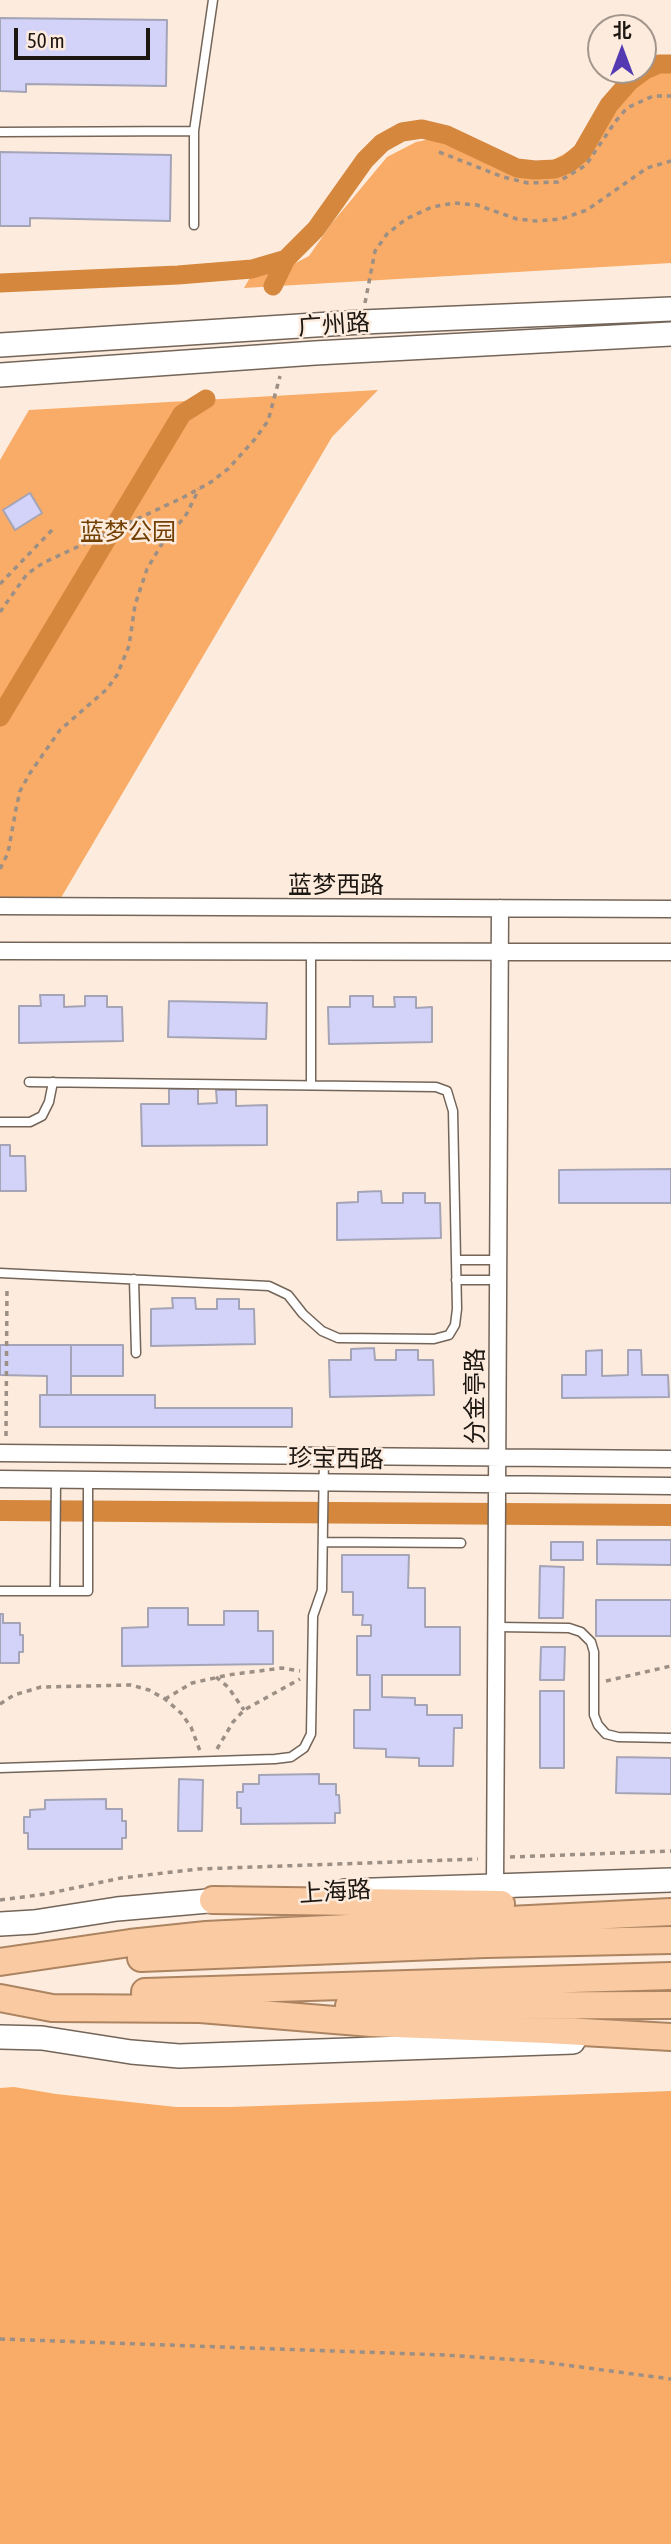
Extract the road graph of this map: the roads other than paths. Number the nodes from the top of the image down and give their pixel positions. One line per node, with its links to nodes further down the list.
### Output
1 (213, 0): 2 (lane)
2 (194, 131): 3 (lane); 4 (lane)
3 (0, 132)
4 (194, 225)
5 (671, 309): 7 (main road, 广州路)
6 (671, 334): 8 (main road, 广州路)
7 (0, 345)
8 (0, 375)
9 (0, 906): 10 (street, 蓝梦西路)
10 (500, 908): 11 (street, 蓝梦西路); 14 (street, 分金亭路)
11 (671, 909)
12 (0, 951): 13 (street)
13 (311, 951): 14 (street); 18 (lane)
14 (500, 952): 15 (street); 21 (street, 分金亭路)
15 (671, 952)
16 (29, 1082): 17 (lane)
17 (53, 1082): 18 (lane); 19 (lane)
18 (311, 1085): 20 (lane)
19 (0, 1122)
20 (456, 1259): 21 (lane); 24 (lane)
21 (498, 1260): 25 (street, 分金亭路)
22 (4, 1274): 23 (lane)
23 (134, 1279): 24 (lane); 26 (lane)
24 (456, 1280): 25 (lane)
25 (498, 1280): 29 (street, 分金亭路)
26 (136, 1353)
27 (3, 1453): 28 (street, 珍宝西路)
28 (324, 1456): 29 (street, 珍宝西路); 34 (lane)
29 (498, 1458): 30 (street, 珍宝西路); 35 (street, 分金亭路)
30 (671, 1459)
31 (0, 1479): 32 (street, 珍宝西路)
32 (57, 1479): 33 (street, 珍宝西路); 40 (lane)
33 (88, 1480): 34 (street, 珍宝西路); 40 (lane)
34 (324, 1482): 35 (street, 珍宝西路); 37 (lane)
35 (498, 1484): 36 (street, 珍宝西路); 41 (street, 分金亭路)
36 (671, 1486)
37 (323, 1542): 38 (lane); 43 (lane)
38 (461, 1543)
39 (0, 1591): 40 (lane)
40 (55, 1591)
41 (497, 1627): 42 (lane); 45 (street, 分金亭路)
42 (671, 1738)
43 (0, 1768)
44 (671, 1880): 45 (main road, 上海路)
45 (495, 1885): 46 (main road, 上海路)
46 (213, 1900): 47 (highway); 49 (main road, 上海路)
47 (671, 1905)
48 (671, 1912): 51 (highway)
49 (0, 1924)
50 (671, 1940): 51 (highway)
51 (0, 1963)
52 (671, 1976): 53 (highway)
53 (0, 1997): 55 (highway)
54 (671, 2005): 55 (highway)
55 (200, 2009): 57 (highway)
56 (0, 2037): 57 (main road)
57 (671, 2038)

